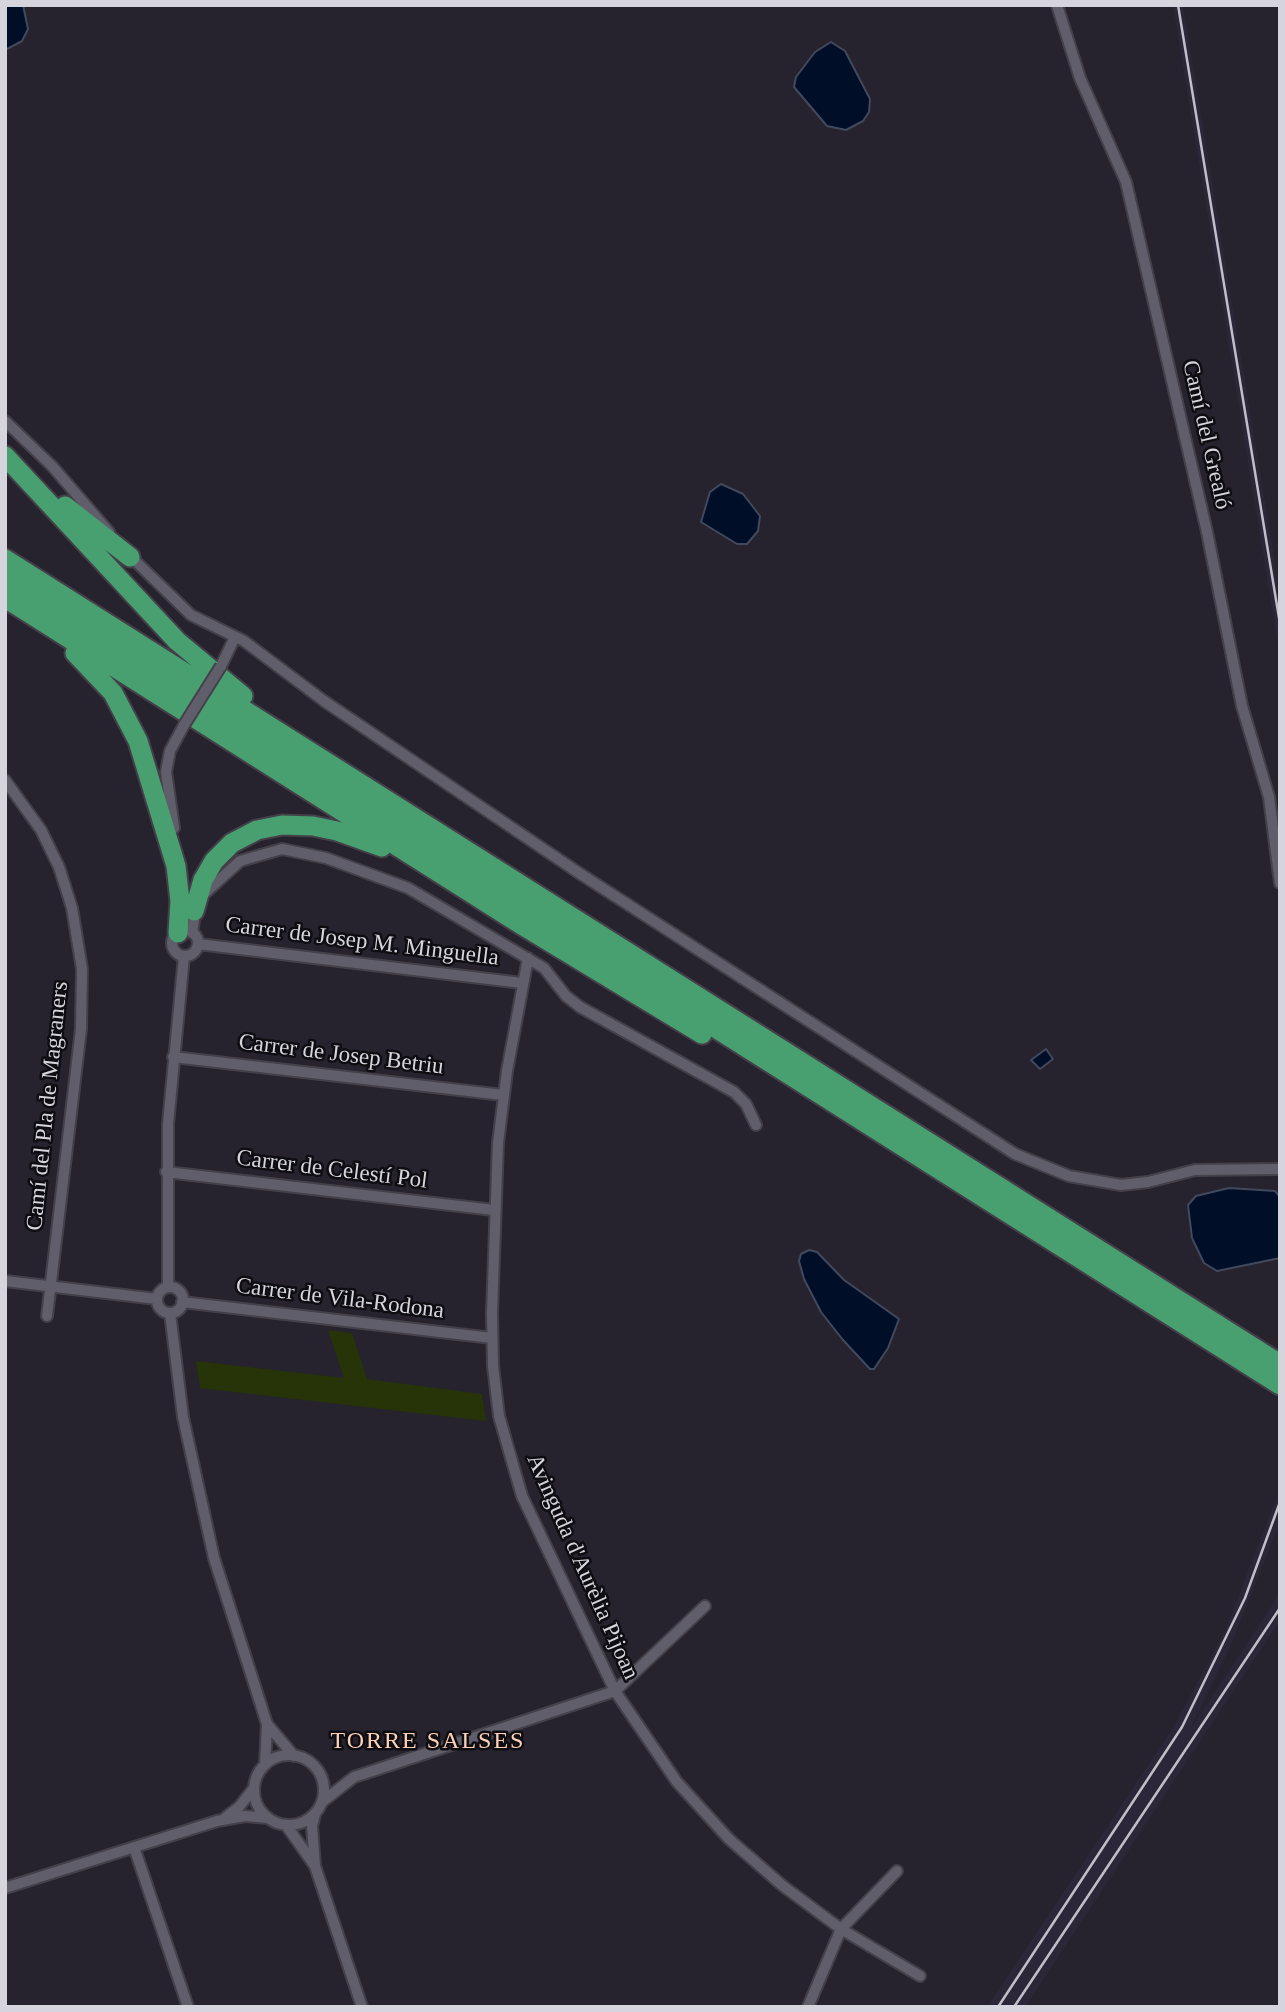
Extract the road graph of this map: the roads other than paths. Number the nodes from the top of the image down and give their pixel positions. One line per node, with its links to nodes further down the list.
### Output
1 (1057, 5): 13 (street, Camí del Grealó)
2 (5, 421): 5 (street)
3 (5, 456): 4 (highway)
4 (25, 476): 5 (highway); 12 (highway)
5 (130, 557): 10 (street)
6 (5, 559): 12 (highway)
7 (5, 579): 26 (highway)
8 (5, 598): 19 (highway)
9 (5, 605): 15 (highway)
10 (234, 637): 15 (street, bridge); 23 (street)
11 (5, 779): 28 (street, Camí del Pla de Magraners)
12 (384, 799): 35 (highway)
13 (1280, 883)
14 (194, 911): 15 (street); 17 (street); 19 (highway)
15 (189, 935): 16 (street); 16 (street); 18 (street, Carrer de Josep M. Minguella)
16 (184, 956): 20 (street)
17 (528, 958): 18 (street, Avinguda d'Aurèlia Pijoan); 22 (street)
18 (522, 982): 21 (street, Avinguda d'Aurèlia Pijoan)
19 (622, 987): 26 (highway)
20 (173, 1057): 21 (street, Carrer de Josep Betriu); 24 (street)
21 (503, 1095): 25 (street, Avinguda d'Aurèlia Pijoan)
22 (756, 1125)
23 (1280, 1169)
24 (166, 1172): 25 (street, Carrer de Celestí Pol); 29 (street)
25 (494, 1210): 34 (street, Avinguda d'Aurèlia Pijoan)
26 (1032, 1228): 36 (highway)
27 (5, 1281): 28 (street)
28 (51, 1286): 30 (street); 33 (street, Camí del Pla de Magraners)
29 (168, 1287): 30 (street); 31 (street)
30 (157, 1299): 32 (street)
31 (182, 1302): 32 (street); 34 (street, Carrer de Vila-Rodona)
32 (170, 1313): 39 (street)
33 (47, 1316)
34 (492, 1338): 38 (street, Avinguda d'Aurèlia Pijoan)
35 (1280, 1364)
36 (1280, 1385)
37 (705, 1606): 38 (street)
38 (615, 1691): 43 (street); 52 (street, Avinguda d'Aurèlia Pijoan)
39 (268, 1724): 40 (street); 41 (street)
40 (294, 1756): 41 (street); 43 (street)
41 (265, 1765): 42 (street)
42 (254, 1788): 45 (street); 46 (street)
43 (321, 1802): 44 (street)
44 (315, 1814): 47 (street); 49 (street)
45 (268, 1818): 46 (street); 47 (street)
46 (217, 1821): 48 (street)
47 (286, 1825): 49 (street)
48 (134, 1847): 51 (street); 54 (street)
49 (315, 1866): 55 (street)
50 (897, 1871): 52 (street)
51 (5, 1888)
52 (841, 1929): 53 (street, Avinguda d'Aurèlia Pijoan); 56 (street)
53 (919, 1976)
54 (188, 2007)
55 (362, 2007)
56 (808, 2007)

